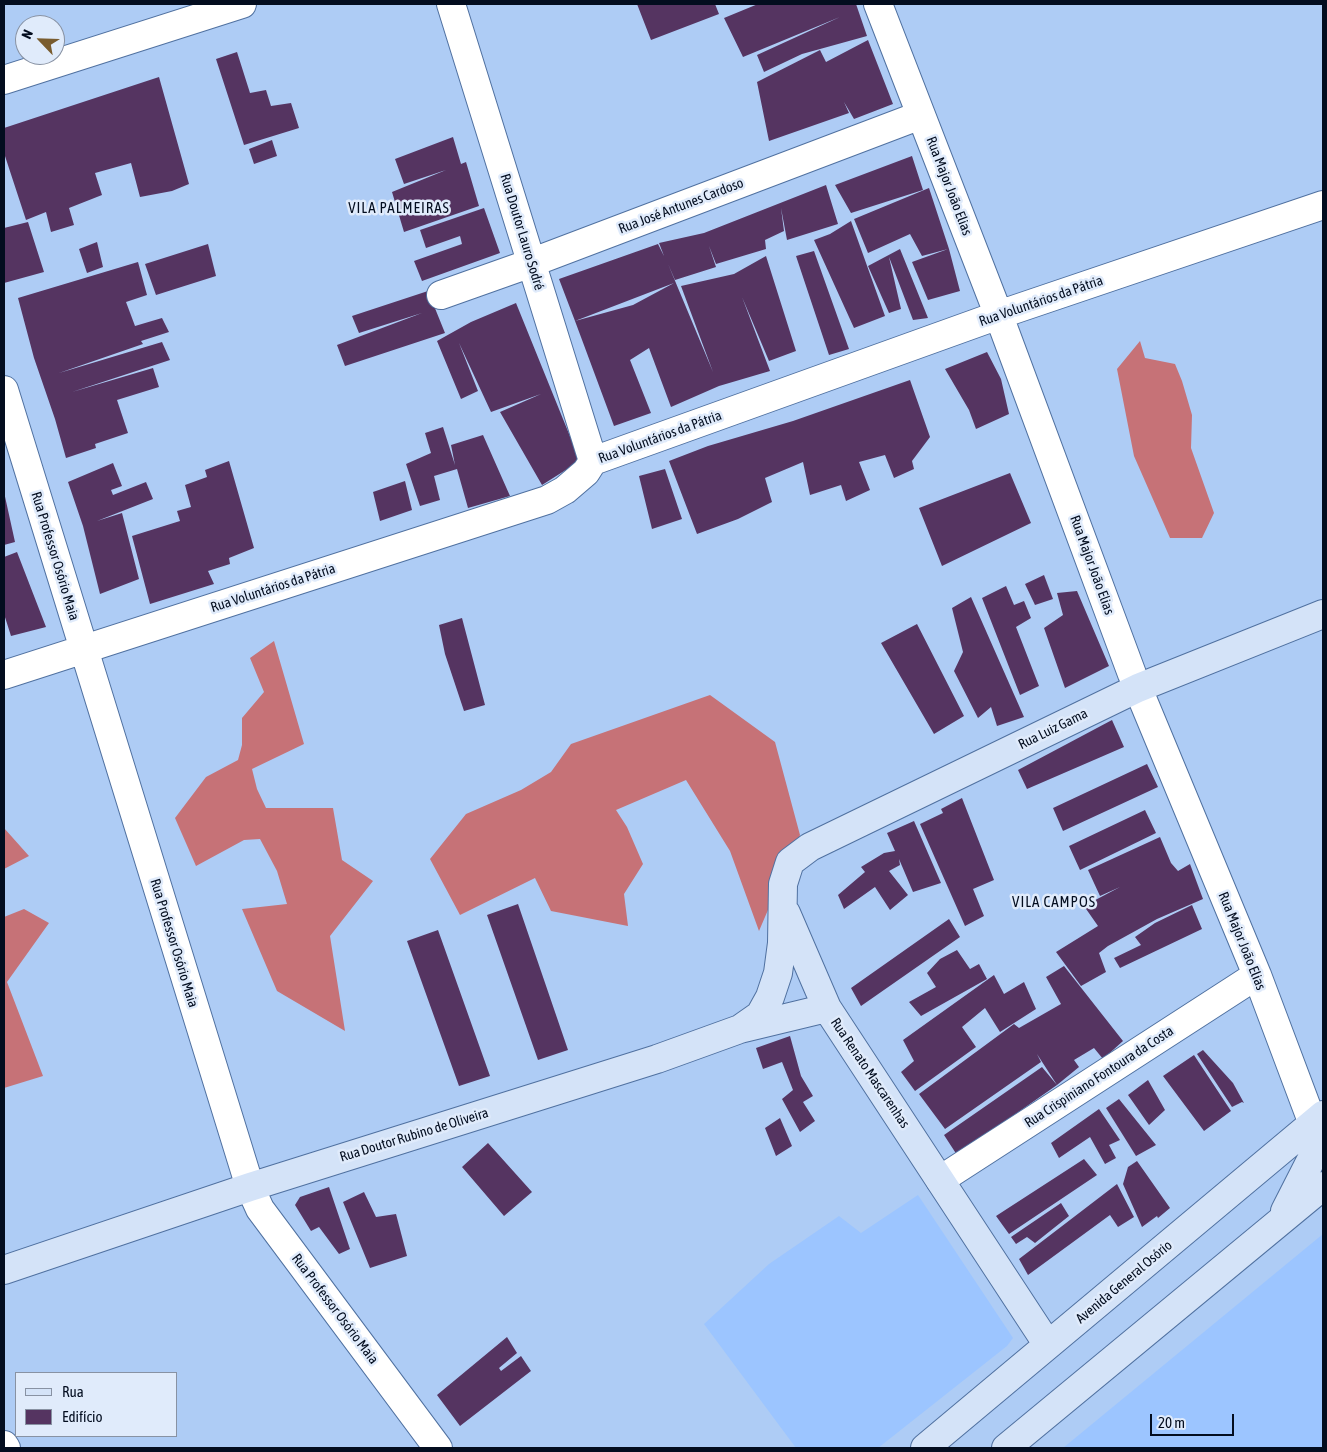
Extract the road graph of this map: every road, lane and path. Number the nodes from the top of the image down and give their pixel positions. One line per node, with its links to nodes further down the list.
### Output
1 (242, 4): 4 (street)
2 (451, 4): 7 (street, Rua Doutor Lauro Sodré)
3 (878, 4): 5 (street, Rua Major João Elias)
4 (4, 80)
5 (921, 115): 7 (street, Rua José Antunes Cardoso); 9 (street, Rua Major João Elias)
6 (1323, 205): 9 (street, Rua Voluntários da Pátria)
7 (532, 262): 8 (street, Rua José Antunes Cardoso); 11 (street, Rua Doutor Lauro Sodré)
8 (441, 295)
9 (999, 316): 11 (street, Rua Voluntários da Pátria); 15 (street, Rua Major João Elias)
10 (4, 390): 13 (street, Rua Professor Osório Maia)
11 (593, 461): 13 (street, Rua Voluntários da Pátria)
12 (1323, 614): 15 (street, Rua Luiz Gama)
13 (84, 648): 14 (street, Rua Voluntários da Pátria); 23 (street, Rua Professor Osório Maia)
14 (4, 675)
15 (1138, 688): 16 (street, Rua Luiz Gama); 17 (street, Rua Major João Elias)
16 (783, 907): 18 (street, Rua Renato Mascarenhas); 19 (street)
17 (1257, 975): 20 (street, Rua Major João Elias); 21 (street, Rua Crispiniano Fontoura da Costa)
18 (827, 1008): 19 (street, Rua Doutor Rubino de Oliveira); 21 (street, Rua Renato Mascarenhas)
19 (740, 1029): 23 (street, Rua Doutor Rubino de Oliveira)
20 (1318, 1119): 24 (street); 26 (street, Avenida General Osório)
21 (940, 1180): 26 (street, Rua Renato Mascarenhas)
22 (1323, 1186): 24 (street)
23 (250, 1187): 25 (street, Rua Doutor Rubino de Oliveira); 29 (street, Rua Professor Osório Maia)
24 (1280, 1220): 31 (street)
25 (4, 1270)
26 (1048, 1345): 30 (street, Avenida General Osório)
27 (4, 1445): 28 (street)
28 (6, 1448)
29 (438, 1448)
30 (925, 1448)
31 (1006, 1448)

